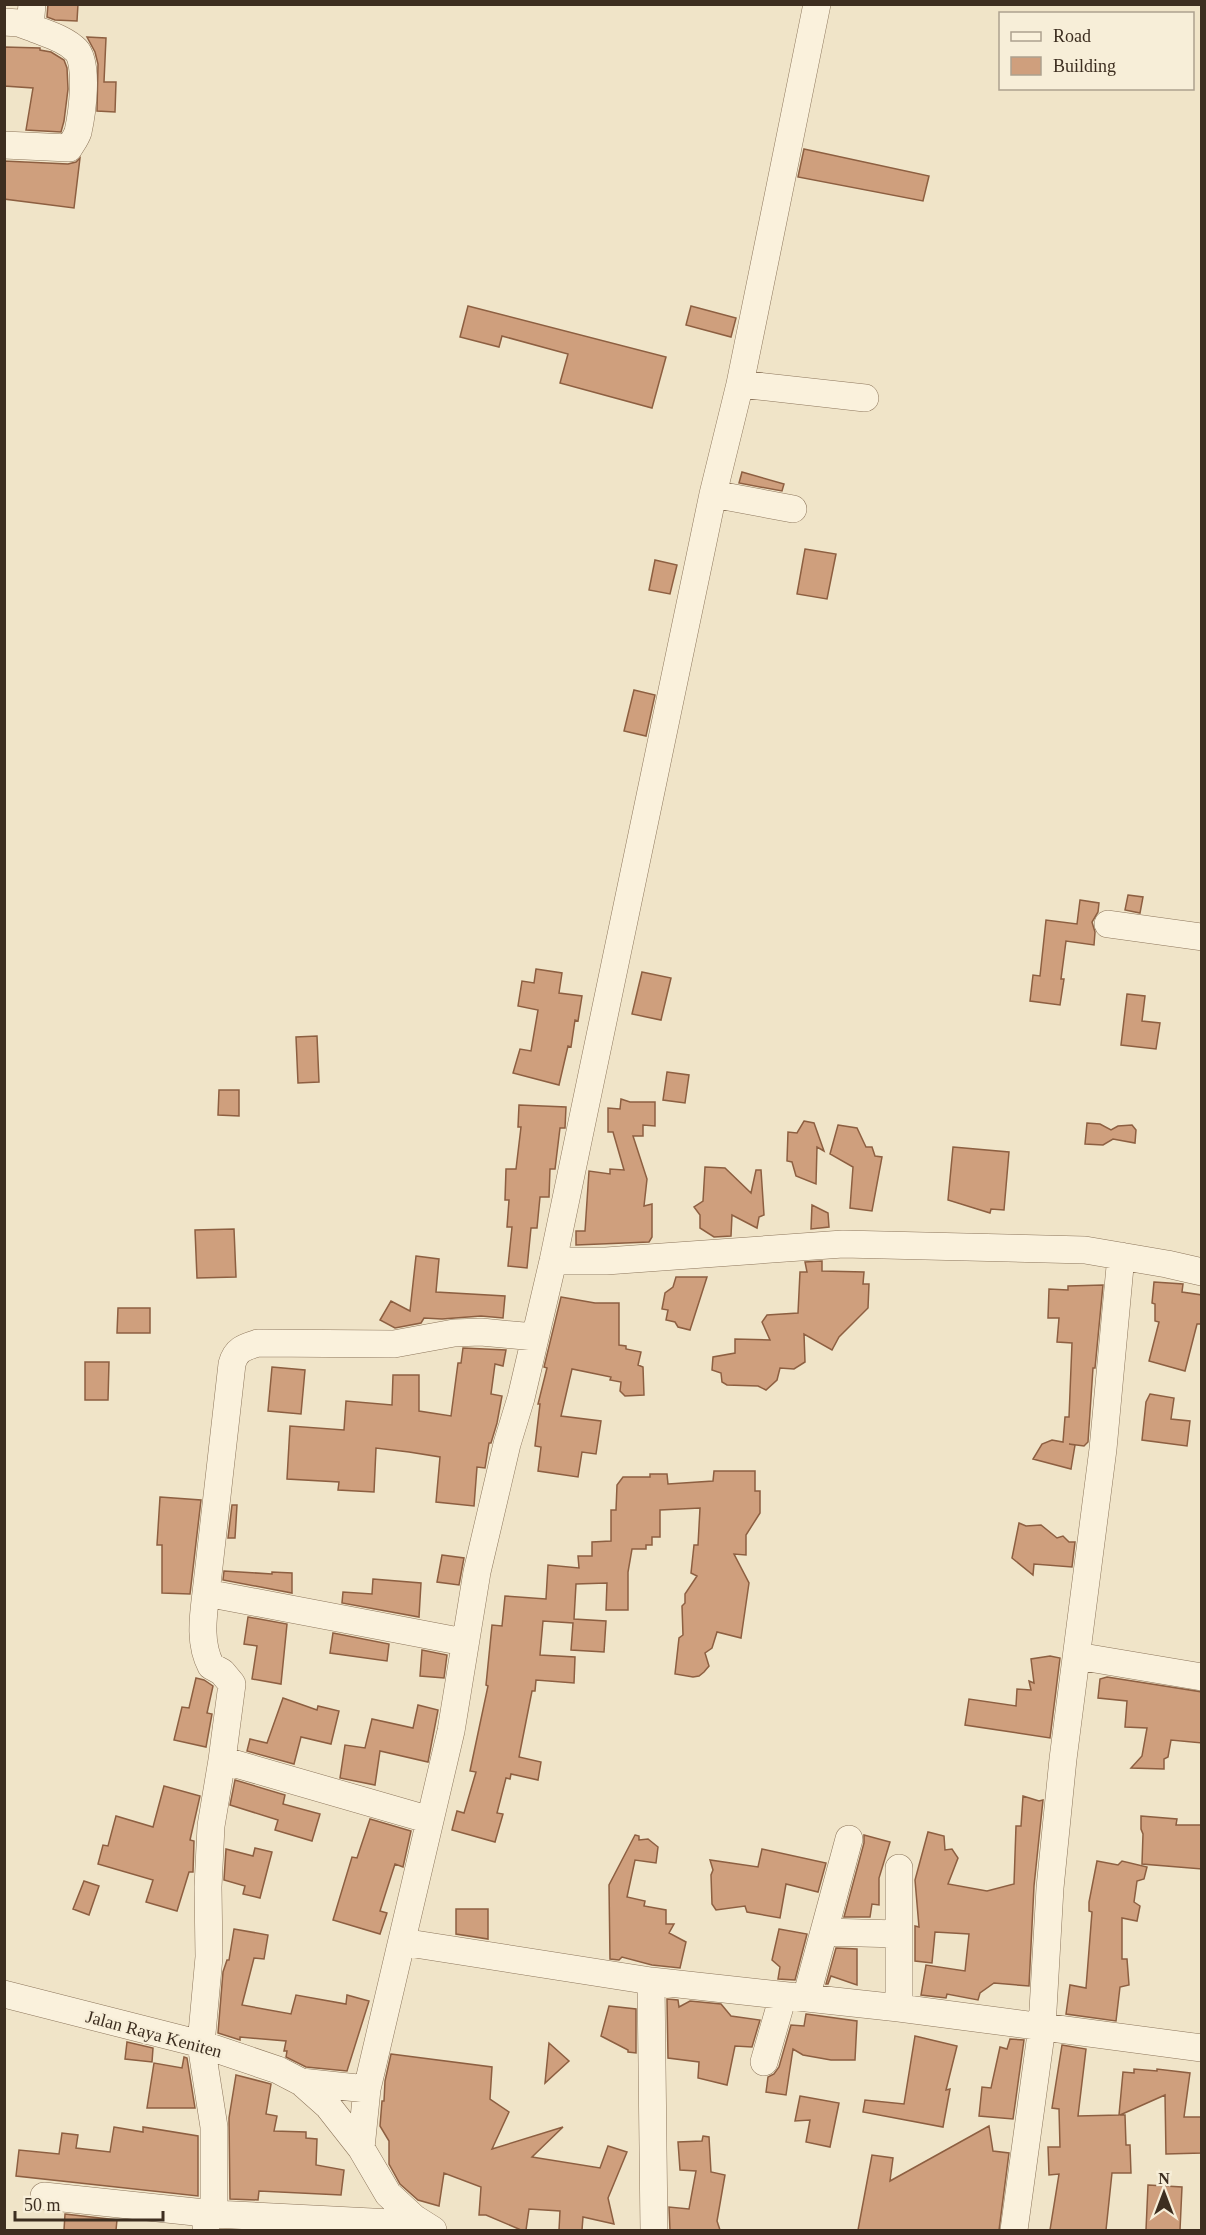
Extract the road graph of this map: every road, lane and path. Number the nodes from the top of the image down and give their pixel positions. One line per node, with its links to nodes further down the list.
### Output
1 (817, 4): 4 (street)
2 (22, 18): 3 (street)
3 (4, 145)
4 (740, 384): 5 (street); 6 (street)
5 (865, 398)
6 (713, 494): 7 (street); 11 (street)
7 (793, 509)
8 (1108, 924): 9 (street)
9 (1202, 937)
10 (1121, 1256): 11 (street); 12 (street); 16 (street)
11 (553, 1261): 13 (street)
12 (1202, 1272)
13 (535, 1337): 14 (street); 15 (street)
14 (206, 1593): 15 (street); 18 (street)
15 (464, 1642): 19 (street)
16 (1077, 1656): 17 (street); 29 (street)
17 (1202, 1677)
18 (222, 1760): 19 (street); 30 (street)
19 (430, 1820): 24 (street)
20 (849, 1839): 22 (street)
21 (899, 1868): 23 (street)
22 (824, 1932): 23 (street); 27 (street)
23 (899, 1934): 28 (street)
24 (402, 1942): 25 (street); 34 (street)
25 (651, 1980): 27 (street); 40 (street)
26 (4, 1994): 30 (street, Jalan Raya Keniten)
27 (794, 1997): 28 (street); 32 (street)
28 (899, 2008): 29 (street)
29 (1042, 2027): 31 (street); 41 (street)
30 (201, 2044): 33 (street, Jalan Raya Keniten); 37 (street)
31 (1202, 2048)
32 (764, 2062)
33 (301, 2082): 34 (street); 35 (street)
34 (367, 2089): 35 (street)
35 (362, 2148): 38 (street)
36 (44, 2196): 37 (street)
37 (209, 2222): 39 (street)
38 (423, 2224): 39 (street)
39 (347, 2225)
40 (654, 2230)
41 (1014, 2230)

